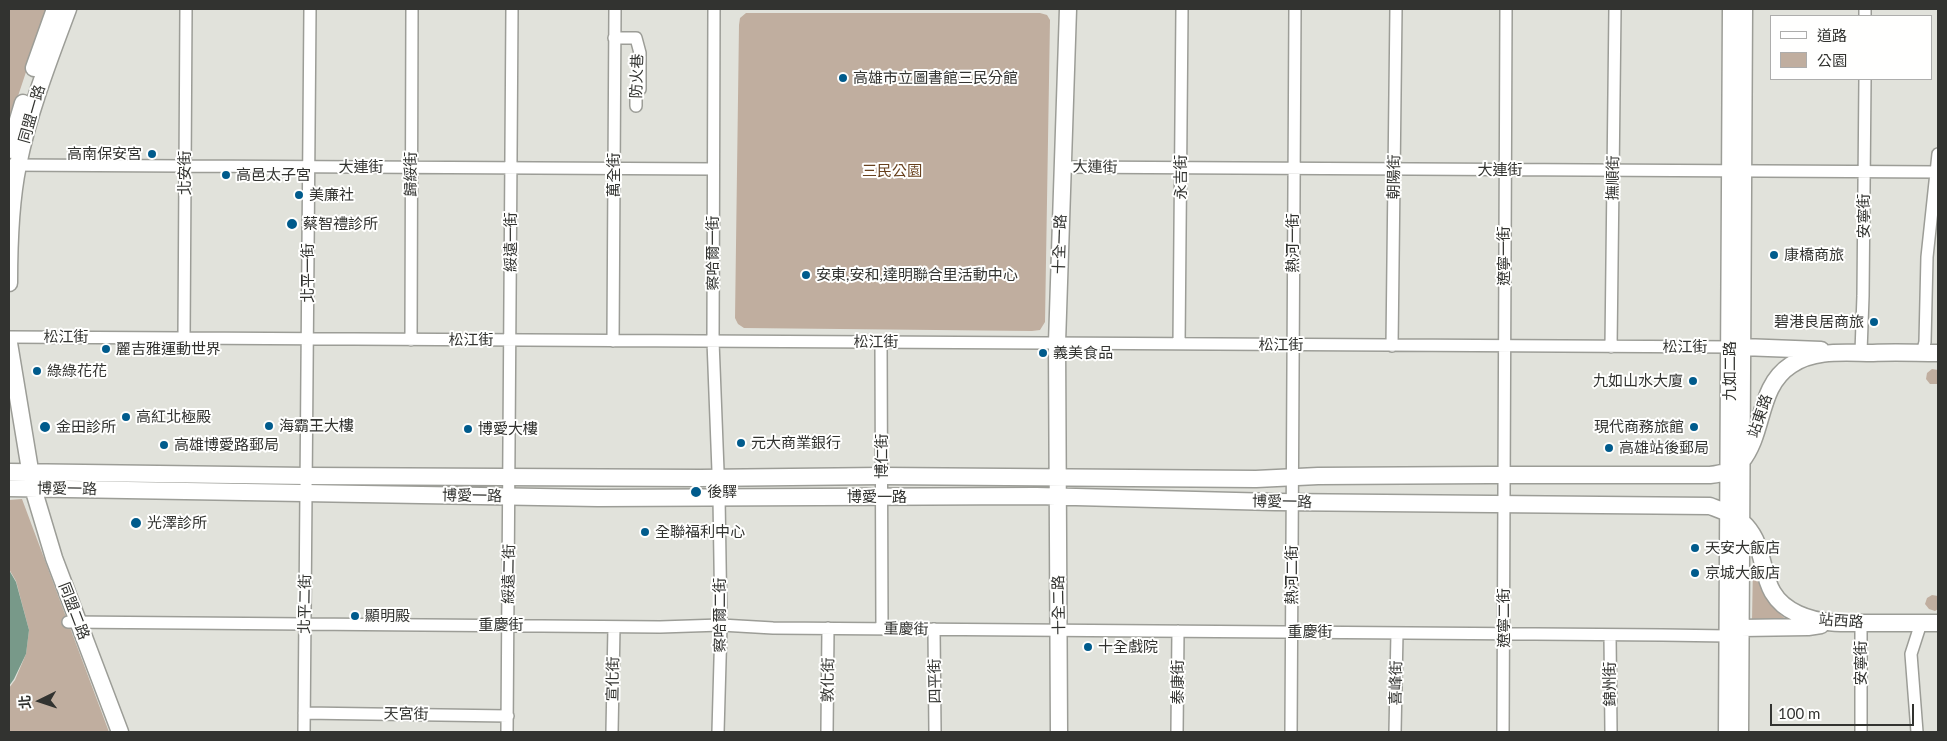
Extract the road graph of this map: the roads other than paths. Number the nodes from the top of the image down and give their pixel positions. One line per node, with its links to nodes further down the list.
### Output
1 (55, 9): 20 (main road, 同盟一路)
2 (68, 9): 22 (main road, 同盟一路)
3 (186, 9): 23 (street, 北安街)
4 (310, 9): 24 (street, 北平一街)
5 (412, 9): 25 (street, 歸綏街)
6 (512, 9): 27 (street, 綏遠一街)
7 (615, 9): 17 (street, 萬全街)
8 (714, 9): 31 (street, 察哈爾一街)
9 (1068, 9): 26 (main road, 十全一路)
10 (1182, 9): 29 (street, 永吉街)
11 (1295, 9): 30 (street, 熱河一街)
12 (1396, 9): 32 (street, 朝陽街)
13 (1506, 9): 33 (street, 遼寧一街)
14 (1615, 9): 34 (street, 撫順街)
15 (1731, 9): 35 (main road, 九如二路)
16 (1744, 9): 35 (main road, 九如二路)
17 (614, 38): 19 (street, 防火巷); 28 (street, 萬全街)
18 (1865, 80): 36 (street, 安寧街)
19 (636, 106)
20 (9, 150)
21 (1938, 154): 37 (street)
22 (13, 165): 23 (street, 大連街); 38 (main road, 同盟一路)
23 (185, 166): 24 (street, 大連街); 40 (street, 北安街)
24 (309, 167): 25 (street, 大連街); 41 (street, 北平一街)
25 (411, 167): 27 (street, 大連街); 42 (street, 歸綏街)
26 (1062, 167): 29 (street, 大連街); 48 (main road, 十全一路)
27 (511, 168): 28 (street, 大連街); 43 (street, 綏遠一街)
28 (614, 168): 31 (street, 大連街); 44 (street, 萬全街)
29 (1181, 168): 30 (street, 大連街); 49 (street, 永吉街)
30 (1294, 168): 32 (street, 大連街); 50 (street, 熱河一街)
31 (713, 169): 45 (street, 察哈爾一街)
32 (1394, 169): 33 (street, 大連街); 51 (street, 朝陽街)
33 (1505, 170): 34 (street, 大連街); 52 (street, 遼寧一街)
34 (1613, 170): 35 (street, 大連街); 53 (street, 撫順街)
35 (1737, 172): 36 (street, 大連街); 54 (main road, 九如二路)
36 (1864, 172): 37 (street, 大連街); 56 (street, 安寧街)
37 (1937, 172): 57 (street)
38 (9, 283)
39 (9, 337): 40 (street, 松江街)
40 (184, 338): 41 (street, 松江街)
41 (308, 339): 42 (street, 松江街); 62 (street, 北平一街)
42 (410, 340): 43 (street, 松江街)
43 (511, 340): 44 (street, 松江街); 63 (street, 綏遠一街)
44 (613, 341): 45 (street, 松江街)
45 (713, 341): 46 (street, 松江街); 65 (street, 察哈爾一街)
46 (881, 342): 48 (street, 松江街); 64 (street, 博仁街)
47 (9, 343): 60 (main road)
48 (1057, 344): 49 (street, 松江街); 67 (main road, 十全一路)
49 (1179, 344): 50 (street, 松江街)
50 (1293, 345): 51 (street, 松江街); 66 (street, 熱河一街)
51 (1392, 346): 52 (street, 松江街)
52 (1504, 346): 53 (street, 松江街); 61 (street, 遼寧一街)
53 (1611, 347): 54 (street, 松江街)
54 (1736, 347): 55 (main road); 59 (main road, 九如二路)
55 (1838, 352): 56 (main road, 站東路); 59 (main road, 站東路)
56 (1861, 352): 57 (main road, 站東路)
57 (1930, 353)
58 (9, 409): 60 (main road)
59 (1735, 467): 61 (main road, 博愛一路); 76 (main road, 九如二路)
60 (19, 472): 62 (main road, 博愛一路); 68 (main road)
61 (1504, 475): 66 (main road, 博愛一路); 75 (street, 遼寧一街)
62 (307, 476): 63 (main road, 博愛一路); 69 (street, 北平二街)
63 (510, 476): 65 (main road, 博愛一路); 71 (street, 綏遠二街)
64 (882, 476): 65 (main road, 博愛一路); 67 (main road, 博愛一路); 70 (street, 博仁街)
65 (719, 478): 72 (street, 察哈爾一街)
66 (1292, 478): 67 (main road, 博愛一路); 74 (street, 熱河二街)
67 (1058, 479): 73 (main road, 十全二路)
68 (22, 488): 69 (main road, 博愛一路); 77 (main road, 同盟二路)
69 (307, 494): 71 (main road, 博愛一路); 82 (street, 北平二街)
70 (882, 496): 72 (main road, 博愛一路); 73 (main road, 博愛一路); 87 (street, 博仁街)
71 (510, 497): 72 (main road, 博愛一路); 84 (street, 綏遠二街)
72 (719, 497): 83 (street, 察哈爾二街)
73 (1058, 497): 74 (main road, 博愛一路); 89 (main road, 十全二路)
74 (1291, 502): 75 (main road, 博愛一路); 91 (street, 熱河二街)
75 (1505, 504): 76 (main road, 博愛一路); 94 (street, 遼寧二街)
76 (1735, 517): 78 (main road, 站西路); 92 (main road, 九如二路)
77 (74, 622): 82 (street, 重慶街); 98 (main road, 同盟二路); 99 (main road, 同盟二路)
78 (1837, 623): 79 (main road, 站西路); 92 (main road)
79 (1861, 623): 80 (main road, 站西路); 114 (street, 安寧街)
80 (1921, 623): 81 (main road, 站西路); 115 (street)
81 (1938, 623)
82 (305, 624): 84 (street, 重慶街); 96 (street, 北平二街)
83 (721, 625): 85 (street, 重慶街); 86 (street, 重慶街); 103 (street, 察哈爾二街)
84 (508, 626): 85 (street, 重慶街); 97 (street, 綏遠二街)
85 (614, 627): 102 (street, 宣化街)
86 (828, 628): 87 (street, 重慶街); 104 (street, 敦化街)
87 (882, 629): 88 (street, 重慶街)
88 (934, 629): 89 (street, 重慶街); 105 (street, 四平街)
89 (1060, 630): 90 (street, 重慶街); 106 (main road, 十全二路)
90 (1178, 631): 91 (street, 重慶街); 107 (street, 泰康街)
91 (1292, 632): 93 (street, 重慶街); 108 (street, 熱河二街)
92 (1734, 632): 95 (street, 重慶街); 112 (main road, 九如二路); 113 (main road, 九如二路)
93 (1397, 633): 94 (street, 重慶街); 109 (street, 喜峰街)
94 (1504, 634): 95 (street, 重慶街); 110 (street, 遼寧二街)
95 (1610, 635): 111 (street, 錦州街)
96 (304, 713): 97 (street, 天宮街); 100 (street, 北平二街)
97 (508, 716): 101 (street, 綏遠二街)
98 (109, 732)
99 (120, 732)
100 (304, 732)
101 (508, 732)
102 (612, 732)
103 (718, 732)
104 (827, 732)
105 (935, 732)
106 (1059, 732)
107 (1177, 732)
108 (1291, 732)
109 (1396, 732)
110 (1503, 732)
111 (1611, 732)
112 (1727, 732)
113 (1740, 732)
114 (1861, 732)
115 (1917, 732)

